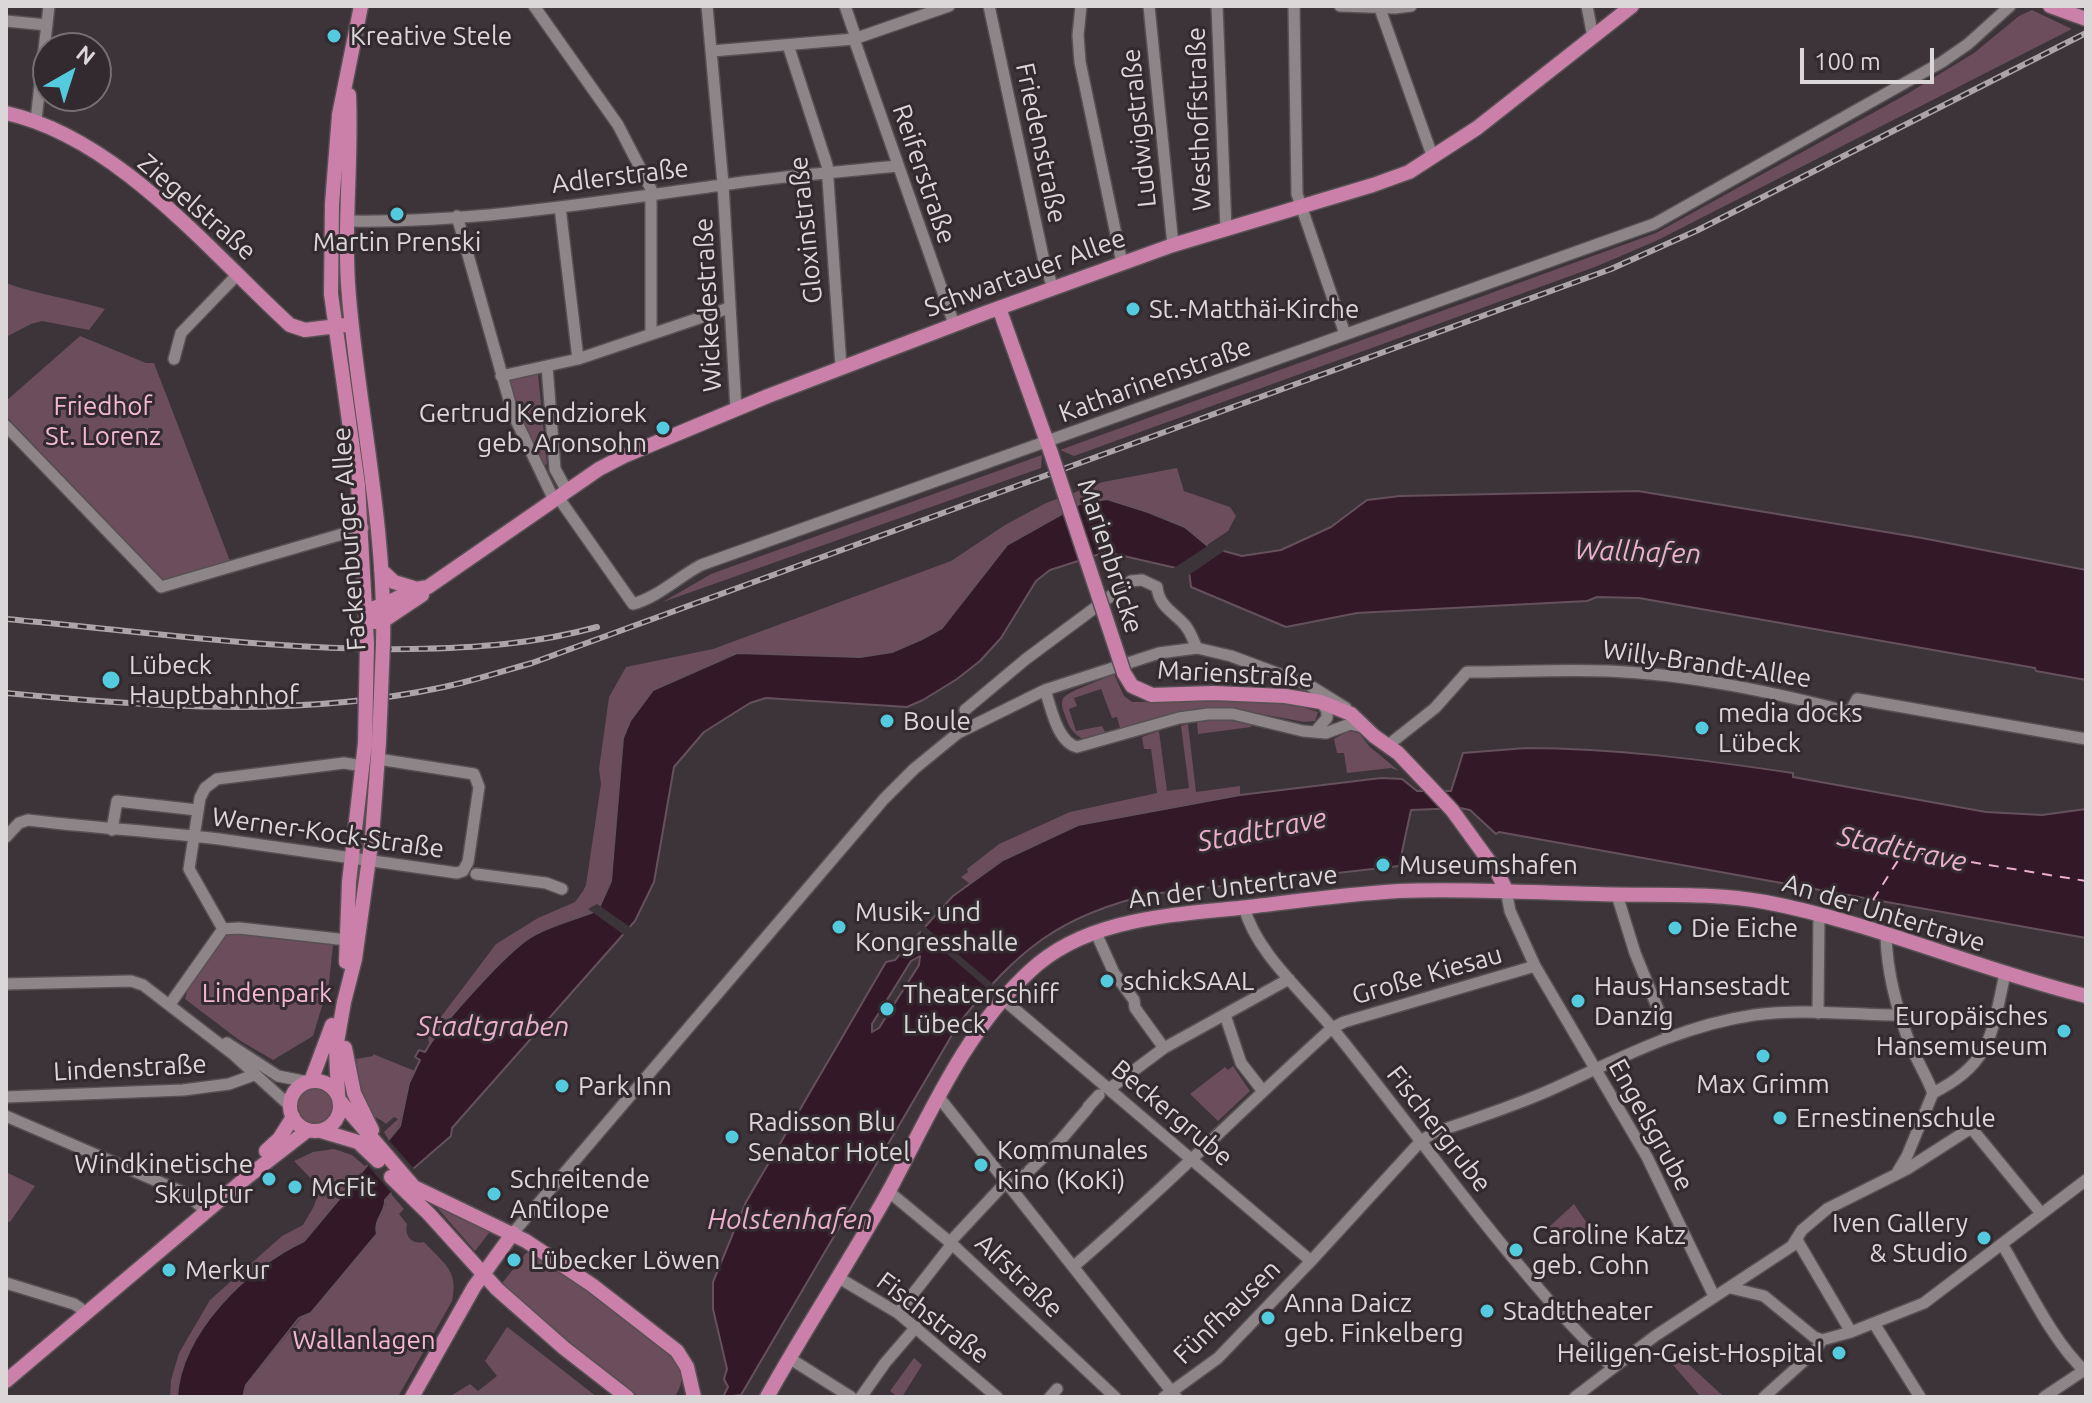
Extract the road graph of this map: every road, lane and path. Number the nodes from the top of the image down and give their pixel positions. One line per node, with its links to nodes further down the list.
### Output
1 (49, 6): 22 (street)
2 (361, 6): 27 (main road, Fackenburger Allee)
3 (534, 6): 34 (street)
4 (707, 6): 26 (street, Wickedestraße)
5 (845, 6): 24 (street, Reiferstraße)
6 (949, 6): 19 (street)
7 (989, 6): 43 (street, Friedenstraße)
8 (1081, 6): 41 (street)
9 (1149, 6): 40 (street, Ludwigstraße)
10 (1217, 6): 39 (street, Westhoffstraße)
11 (1294, 6): 36 (street)
12 (1340, 6): 18 (street)
13 (1411, 6): 18 (street)
14 (1587, 6): 23 (street)
15 (1632, 6): 23 (main road, Schwartauer Allee)
16 (2010, 6): 50 (street, Katharinenstraße)
17 (2050, 6): 20 (main road)
18 (1379, 7): 30 (street)
19 (920, 10): 24 (street)
20 (2086, 19)
21 (6, 21): 22 (street)
22 (47, 25): 29 (street)
23 (1593, 37): 30 (main road, Schwartauer Allee)
24 (855, 38): 25 (street); 31 (street, Reiferstraße)
25 (788, 45): 26 (street); 32 (street, Gloxinstraße)
26 (712, 51): 33 (street, Wickedestraße)
27 (348, 74): 38 (main road, Fackenburger Allee); 48 (main road, Fackenburger Allee)
28 (6, 113): 29 (main road, Ziegelstraße)
29 (36, 120): 42 (main road, Ziegelstraße)
30 (1433, 158): 36 (main road, Schwartauer Allee)
31 (897, 166): 32 (street, Adlerstraße); 47 (street, Reiferstraße)
32 (827, 173): 33 (street, Adlerstraße); 54 (street, Gloxinstraße)
33 (723, 184): 34 (street, Adlerstraße); 44 (street, Wickedestraße)
34 (650, 196): 35 (street, Adlerstraße); 49 (street)
35 (560, 207): 37 (street, Adlerstraße); 52 (street)
36 (1300, 207): 39 (main road, Schwartauer Allee); 50 (street)
37 (457, 216): 38 (street, Adlerstraße); 55 (street)
38 (347, 221): 46 (main road, Fackenburger Allee)
39 (1226, 229): 40 (main road, Schwartauer Allee)
40 (1173, 245): 41 (main road, Schwartauer Allee)
41 (1122, 263): 43 (main road, Schwartauer Allee)
42 (238, 274): 48 (main road, Ziegelstraße); 51 (street)
43 (1053, 288): 45 (main road, Schwartauer Allee)
44 (729, 308): 49 (street); 56 (street, Wickedestraße)
45 (999, 308): 47 (main road, Schwartauer Allee); 58 (main road)
46 (351, 324): 48 (main road, Ziegelstraße); 63 (main road, Fackenburger Allee)
47 (954, 324): 54 (main road, Schwartauer Allee)
48 (336, 327): 62 (main road, Fackenburger Allee)
49 (651, 334): 52 (street)
50 (1345, 334): 58 (street, Katharinenstraße)
51 (174, 359)
52 (578, 359): 53 (street)
53 (547, 366): 55 (street); 59 (street)
54 (841, 367): 56 (main road, Schwartauer Allee)
55 (501, 376): 60 (street)
56 (736, 409): 61 (main road, Schwartauer Allee)
57 (6, 426): 62 (street)
58 (1049, 448): 61 (street, Katharinenstraße); 70 (main road, Marienbrücke, bridge)
59 (555, 469): 60 (street); 61 (street)
60 (541, 476): 61 (street)
61 (560, 496): 64 (main road, Schwartauer Allee)
62 (363, 528): 66 (main road, Fackenburger Allee)
63 (381, 570): 64 (main road); 65 (main road, Fackenburger Allee)
64 (423, 588): 65 (main road, Schwartauer Allee)
65 (383, 614): 66 (main road, Schwartauer Allee); 67 (main road, Fackenburger Allee)
66 (367, 617): 67 (main road, Fackenburger Allee)
67 (375, 644): 79 (main road, Fackenburger Allee, bridge)
68 (1197, 648): 69 (street); 71 (street); 74 (street)
69 (1273, 672): 72 (street); 75 (street)
70 (1124, 673): 72 (main road, Marienstraße)
71 (1045, 690): 77 (street); 136 (street)
72 (1285, 696): 73 (main road, Marienstraße)
73 (1321, 702): 75 (main road, Marienstraße); 77 (street)
74 (965, 710)
75 (1351, 714): 76 (main road)
76 (1365, 727): 77 (street); 80 (main road)
77 (1315, 732)
78 (2086, 739): 80 (street, Willy-Brandt-Allee)
79 (372, 743): 81 (main road, Fackenburger Allee); 82 (main road, Fackenburger Allee)
80 (1387, 746): 91 (main road)
81 (378, 759): 88 (main road, Fackenburger Allee); 88 (street, Werner-Kock-Straße)
82 (363, 766): 83 (street); 87 (main road, Fackenburger Allee)
83 (197, 810): 84 (street); 86 (street)
84 (112, 830): 85 (street, Werner-Kock-Straße); 86 (street, Werner-Kock-Straße)
85 (6, 837)
86 (193, 837): 87 (street, Werner-Kock-Straße); 95 (street)
87 (352, 859): 88 (street, Werner-Kock-Straße); 98 (main road, Fackenburger Allee)
88 (369, 862): 103 (main road, Fackenburger Allee)
89 (476, 874): 90 (street)
90 (562, 889)
91 (1506, 890): 92 (main road, An der Untertrave); 93 (main road, An der Untertrave); 99 (street, Engelsgrube)
92 (1617, 895): 94 (main road, An der Untertrave); 111 (street)
93 (1244, 907): 96 (main road, An der Untertrave); 101 (street, Fischergrube)
94 (1819, 915): 97 (main road, An der Untertrave); 107 (street)
95 (223, 929): 98 (street); 106 (street)
96 (1096, 933): 105 (main road, An der Untertrave); 113 (street)
97 (1886, 936): 100 (main road, An der Untertrave); 109 (street)
98 (347, 940): 116 (main road, Fackenburger Allee)
99 (1535, 966): 110 (street, Große Kiesau); 114 (street, Engelsgrube)
100 (2005, 974): 104 (main road, An der Untertrave); 119 (street)
101 (1289, 979): 108 (street); 110 (street, Fischergrube)
102 (6, 984): 106 (street)
103 (348, 991): 122 (main road, Fackenburger Allee); 127 (main road)
104 (2086, 996)
105 (1004, 1000): 118 (street, Beckergrube); 120 (main road, An der Untertrave)
106 (170, 1004): 112 (street)
107 (1818, 1013): 109 (street); 111 (street)
108 (1225, 1015): 113 (street); 117 (street)
109 (1901, 1015): 119 (street)
110 (1332, 1028): 117 (street); 126 (street, Fischergrube)
111 (1669, 1036): 114 (street)
112 (215, 1040): 115 (street); 116 (street)
113 (1164, 1048): 118 (street)
114 (1595, 1068): 126 (street); 146 (street, Engelsgrube)
115 (254, 1075): 121 (street, Lindenstraße); 123 (street)
116 (310, 1082): 122 (main road); 123 (main road)
117 (1262, 1090): 128 (street)
118 (1103, 1092): 128 (street, Beckergrube); 130 (street)
119 (1933, 1093): 129 (street)
120 (938, 1096): 130 (street); 133 (main road, An der Untertrave)
121 (6, 1097)
122 (339, 1098): 125 (main road); 127 (main road)
123 (292, 1111): 125 (main road); 134 (main road)
124 (6, 1116): 134 (street)
125 (315, 1131): 127 (main road); 134 (main road)
126 (1420, 1142): 140 (street, Fünfhausen); 154 (street, Fischergrube)
127 (373, 1148): 132 (main road)
128 (1193, 1159): 140 (street, Beckergrube); 141 (street)
129 (1898, 1172): 135 (street); 137 (street)
130 (1019, 1178): 138 (street); 141 (street)
131 (2086, 1180): 135 (street)
132 (406, 1187): 136 (main road); 142 (main road)
133 (888, 1191): 138 (street, Alfstraße); 143 (main road, An der Untertrave)
134 (203, 1209): 147 (main road)
135 (2041, 1213): 139 (street)
136 (513, 1233): 142 (main road); 161 (main road)
137 (1797, 1240): 145 (street); 151 (street)
138 (951, 1243): 148 (street); 166 (street, Alfstraße)
139 (2002, 1244): 149 (street); 156 (street)
140 (1311, 1261): 159 (street, Fünfhausen)
141 (1074, 1266): 159 (street)
142 (482, 1275): 158 (main road); 160 (main road)
143 (839, 1278): 148 (street, Fischstraße); 153 (main road, An der Untertrave)
144 (6, 1283): 147 (street)
145 (1731, 1288): 146 (street); 152 (street)
146 (1714, 1296): 154 (street)
147 (82, 1311): 155 (main road); 157 (main road)
148 (898, 1313): 150 (street, Fischstraße)
149 (1875, 1325): 151 (street); 169 (street)
150 (916, 1327): 164 (street); 165 (street, Fischstraße)
151 (1851, 1332): 152 (street)
152 (1822, 1340): 168 (street)
153 (789, 1358): 162 (main road, An der Untertrave); 163 (street)
154 (1613, 1368): 167 (street)
155 (6, 1371)
156 (2086, 1371): 170 (street)
157 (6, 1381)
158 (620, 1395)
159 (1171, 1395)
160 (412, 1397)
161 (694, 1397)
162 (767, 1397)
163 (851, 1397)
164 (861, 1397)
165 (997, 1397)
166 (1115, 1397)
167 (1575, 1397)
168 (1764, 1397)
169 (1920, 1397)
170 (2044, 1397)

